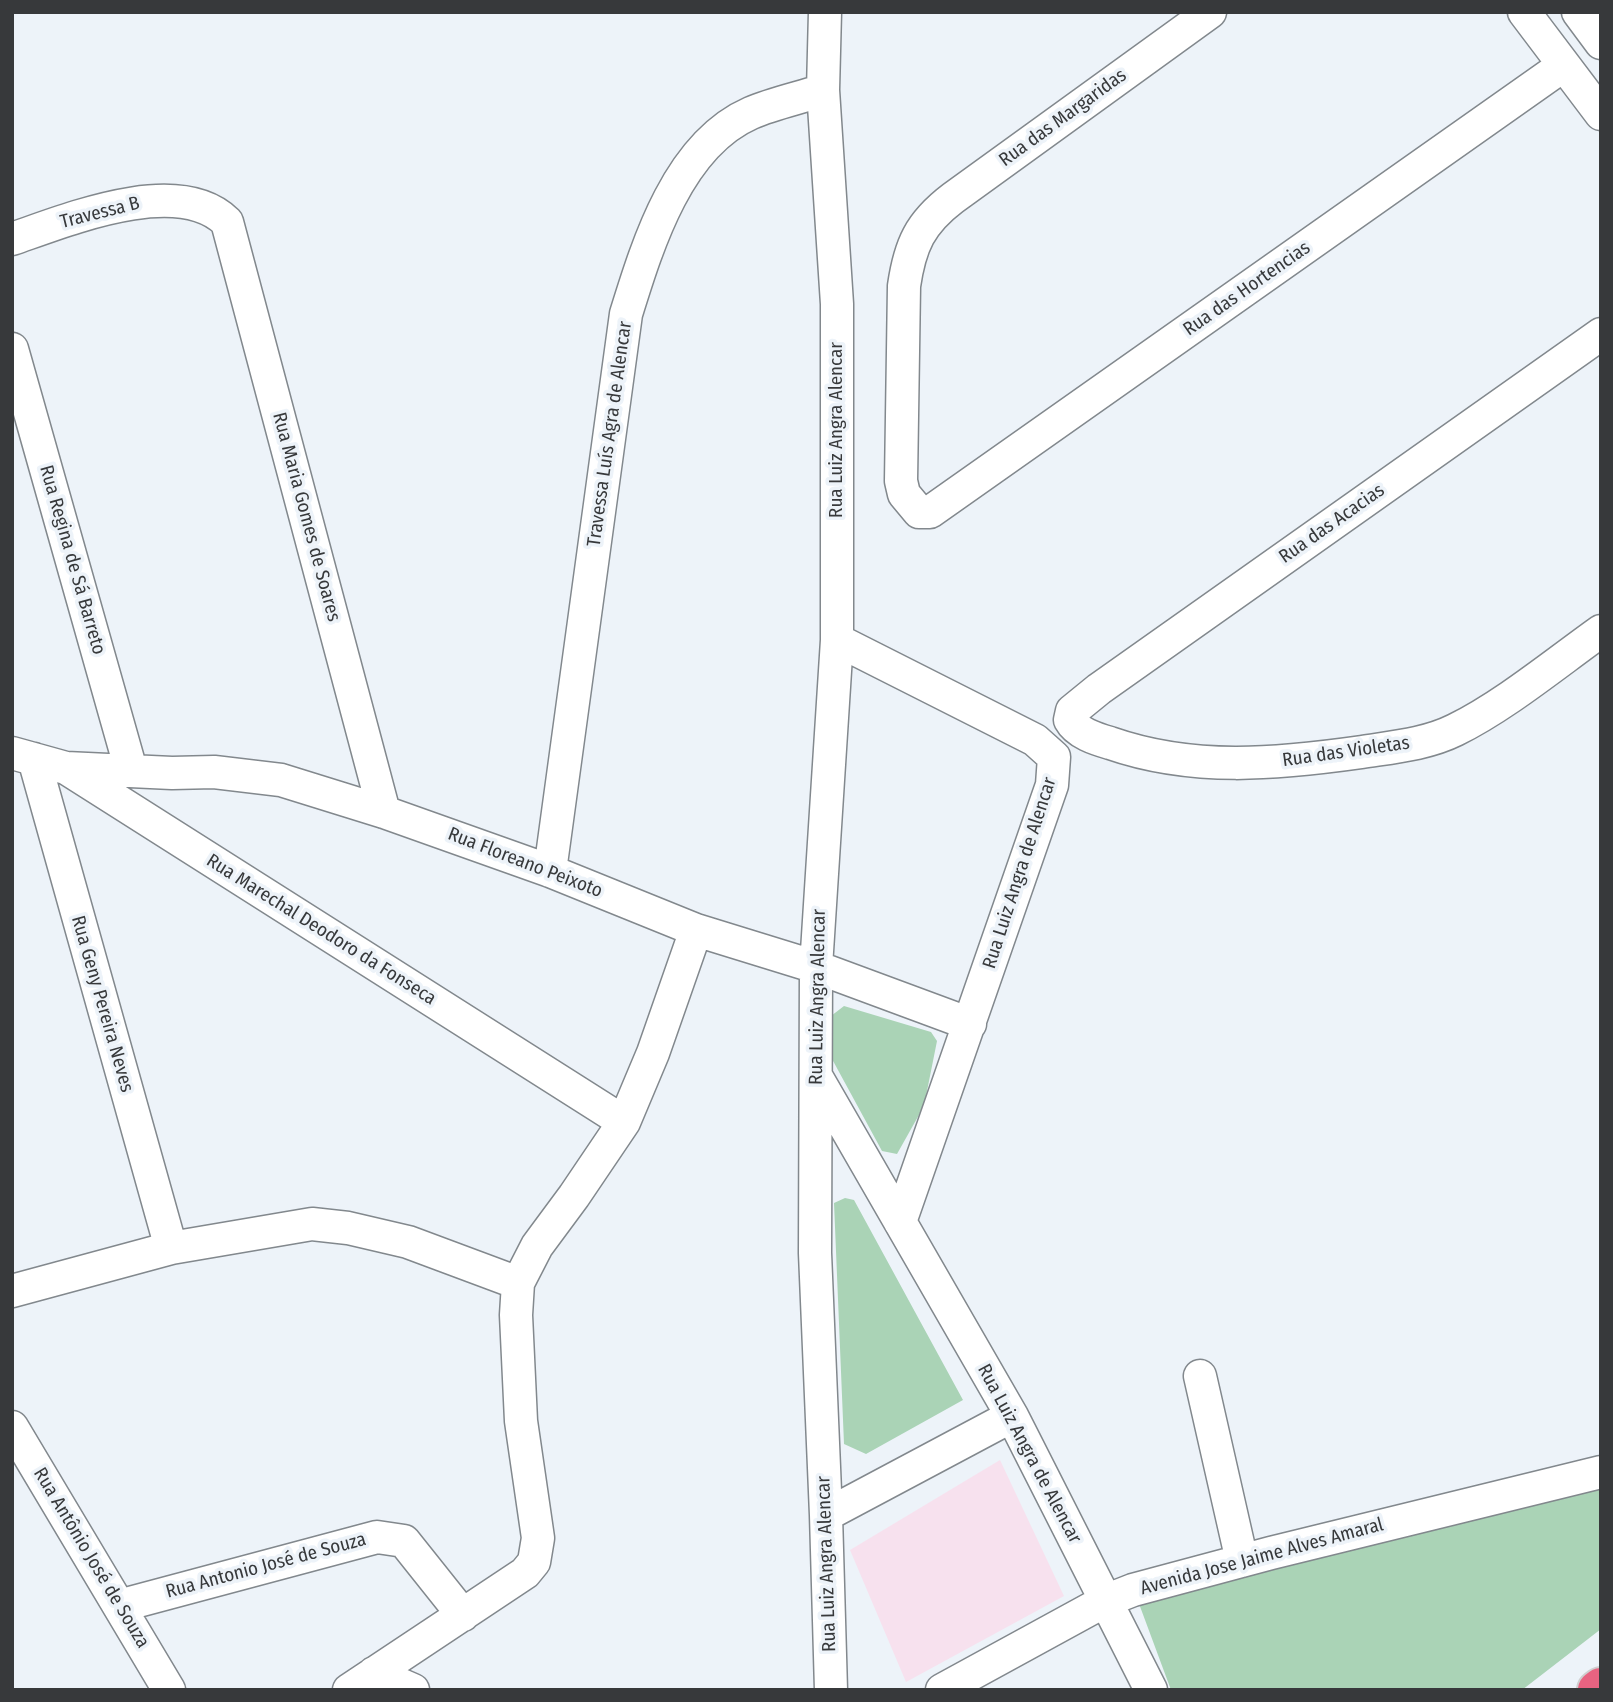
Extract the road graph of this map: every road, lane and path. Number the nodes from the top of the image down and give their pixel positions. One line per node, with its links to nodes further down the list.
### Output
1 (825, 12): 7 (street, Rua Luiz Angra Alencar)
2 (1210, 12): 13 (street, Rua das Margaridas)
3 (1524, 12): 6 (street)
4 (1578, 12): 5 (street)
5 (1601, 43)
6 (1564, 65): 8 (street); 13 (street, Rua das Hortencias)
7 (823, 90): 15 (street, Rua Luiz Angra Alencar); 21 (street, Travessa Luís Agra de Alencar)
8 (1601, 114)
9 (228, 222): 10 (street, Travessa B); 20 (street, Rua Maria Gomes de Soares)
10 (12, 239)
11 (1601, 334): 16 (street, Rua das Acacias)
12 (12, 349): 19 (street, Rua Regina de Sá Barreto)
13 (930, 512)
14 (1601, 631): 16 (street, Rua das Violetas)
15 (837, 640): 23 (street, Rua Luiz Angra Alencar); 24 (street, Rua Luiz Angra de Alencar)
16 (1070, 720)
17 (23, 756): 18 (street, Rua Marechal Deodoro da Fonseca); 28 (street, Rua Geny Pereira Neves)
18 (66, 768): 19 (street, Rua Floreano Peixoto); 26 (street, Rua Marechal Deodoro da Fonseca)
19 (131, 770): 20 (street, Rua Floreano Peixoto)
20 (384, 811): 21 (street, Rua Floreano Peixoto)
21 (550, 871): 22 (street, Rua Floreano Peixoto)
22 (696, 930): 23 (street, Rua Floreano Peixoto); 26 (street)
23 (816, 967): 24 (street, Rua Floreano Peixoto); 25 (street, Rua Luiz Angra Alencar)
24 (970, 1024): 27 (street, Rua Luiz Angra de Alencar)
25 (816, 1075): 27 (street, Rua Luiz Angra de Alencar); 35 (street, Rua Luiz Angra Alencar)
26 (624, 1122): 29 (street)
27 (900, 1222): 32 (street, Rua Luiz Angra de Alencar)
28 (171, 1248): 29 (street); 30 (street)
29 (518, 1283): 39 (street)
30 (12, 1291)
31 (1200, 1376): 36 (street)
32 (1012, 1416): 35 (street); 37 (street, Rua Luiz Angra de Alencar)
33 (12, 1427): 38 (street, Rua Antônio José de Souza)
34 (1601, 1472): 36 (street, Avenida Jose Jaime Alves Amaral)
35 (826, 1515): 43 (street, Rua Luiz Angra Alencar)
36 (1242, 1560): 37 (street, Avenida Jose Jaime Alves Amaral)
37 (1105, 1601): 44 (street, Avenida Jose Jaime Alves Amaral); 45 (street, Rua Luiz Angra de Alencar)
38 (119, 1606): 39 (street, Rua Antonio José de Souza); 41 (street, Rua Antônio José de Souza)
39 (463, 1615): 40 (street)
40 (362, 1681): 42 (street)
41 (169, 1690)
42 (414, 1690)
43 (831, 1690)
44 (942, 1690)
45 (1151, 1690)

